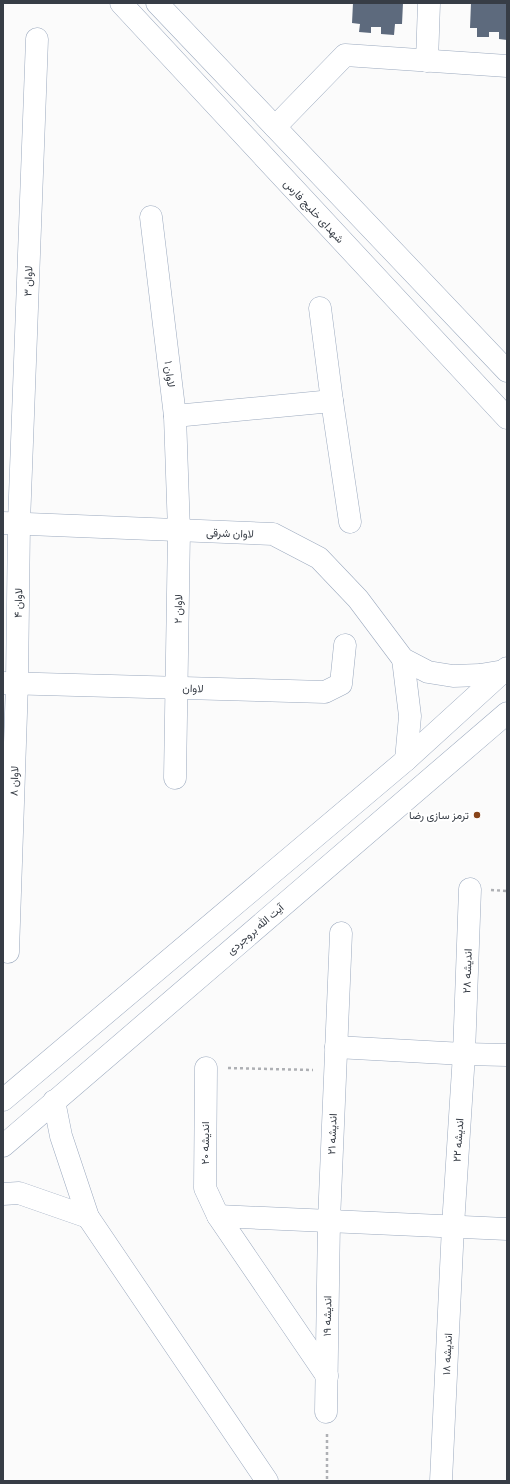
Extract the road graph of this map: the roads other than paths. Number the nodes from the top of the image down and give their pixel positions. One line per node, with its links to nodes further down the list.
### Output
1 (121, 3): 13 (street, شهدای خلیج فارس)
2 (157, 3): 7 (street)
3 (429, 3): 5 (street)
4 (37, 39): 15 (street, لاوان ۳)
5 (427, 61): 6 (street); 7 (street)
6 (507, 66)
7 (275, 127): 10 (street)
8 (151, 217): 12 (street, لاوان ۱)
9 (320, 308): 11 (street)
10 (507, 371)
11 (332, 401): 12 (street); 14 (street)
12 (175, 416): 16 (street, لاوان ۱)
13 (507, 418)
14 (350, 522)
15 (11, 523): 16 (street, لاوان شرقی); 20 (street, لاوان ۴)
16 (179, 531): 18 (street, لاوان شرقی); 21 (street, لاوان ۲)
17 (345, 645): 21 (street, لاوان)
18 (403, 659): 19 (street); 23 (street)
19 (505, 669): 23 (street)
20 (10, 683): 21 (street, لاوان); 27 (street, لاوان ۸)
21 (177, 687): 24 (street)
22 (507, 713): 33 (street, آیت الله بروجردی)
23 (406, 760): 32 (street)
24 (175, 778)
25 (470, 889): 29 (street, اندیشه ۲۸)
26 (341, 933): 28 (street, اندیشه ۲۱)
27 (8, 952)
28 (336, 1047): 29 (street); 38 (street, اندیشه ۲۱)
29 (464, 1054): 30 (street); 39 (street, اندیشه ۲۲)
30 (507, 1055)
31 (206, 1068): 36 (street, اندیشه ۲۰)
32 (4, 1097)
33 (54, 1101): 34 (street, آیت الله بروجردی); 37 (street)
34 (3, 1146)
35 (3, 1194): 37 (street)
36 (218, 1216): 38 (street); 41 (street, اندیشه ۲۰)
37 (88, 1217): 43 (street)
38 (329, 1221): 39 (street); 41 (street, اندیشه ۱۹)
39 (453, 1226): 40 (street); 44 (street, اندیشه ۱۸)
40 (507, 1229)
41 (327, 1376): 42 (street, اندیشه ۱۹)
42 (326, 1412)
43 (266, 1481)
44 (441, 1481)

